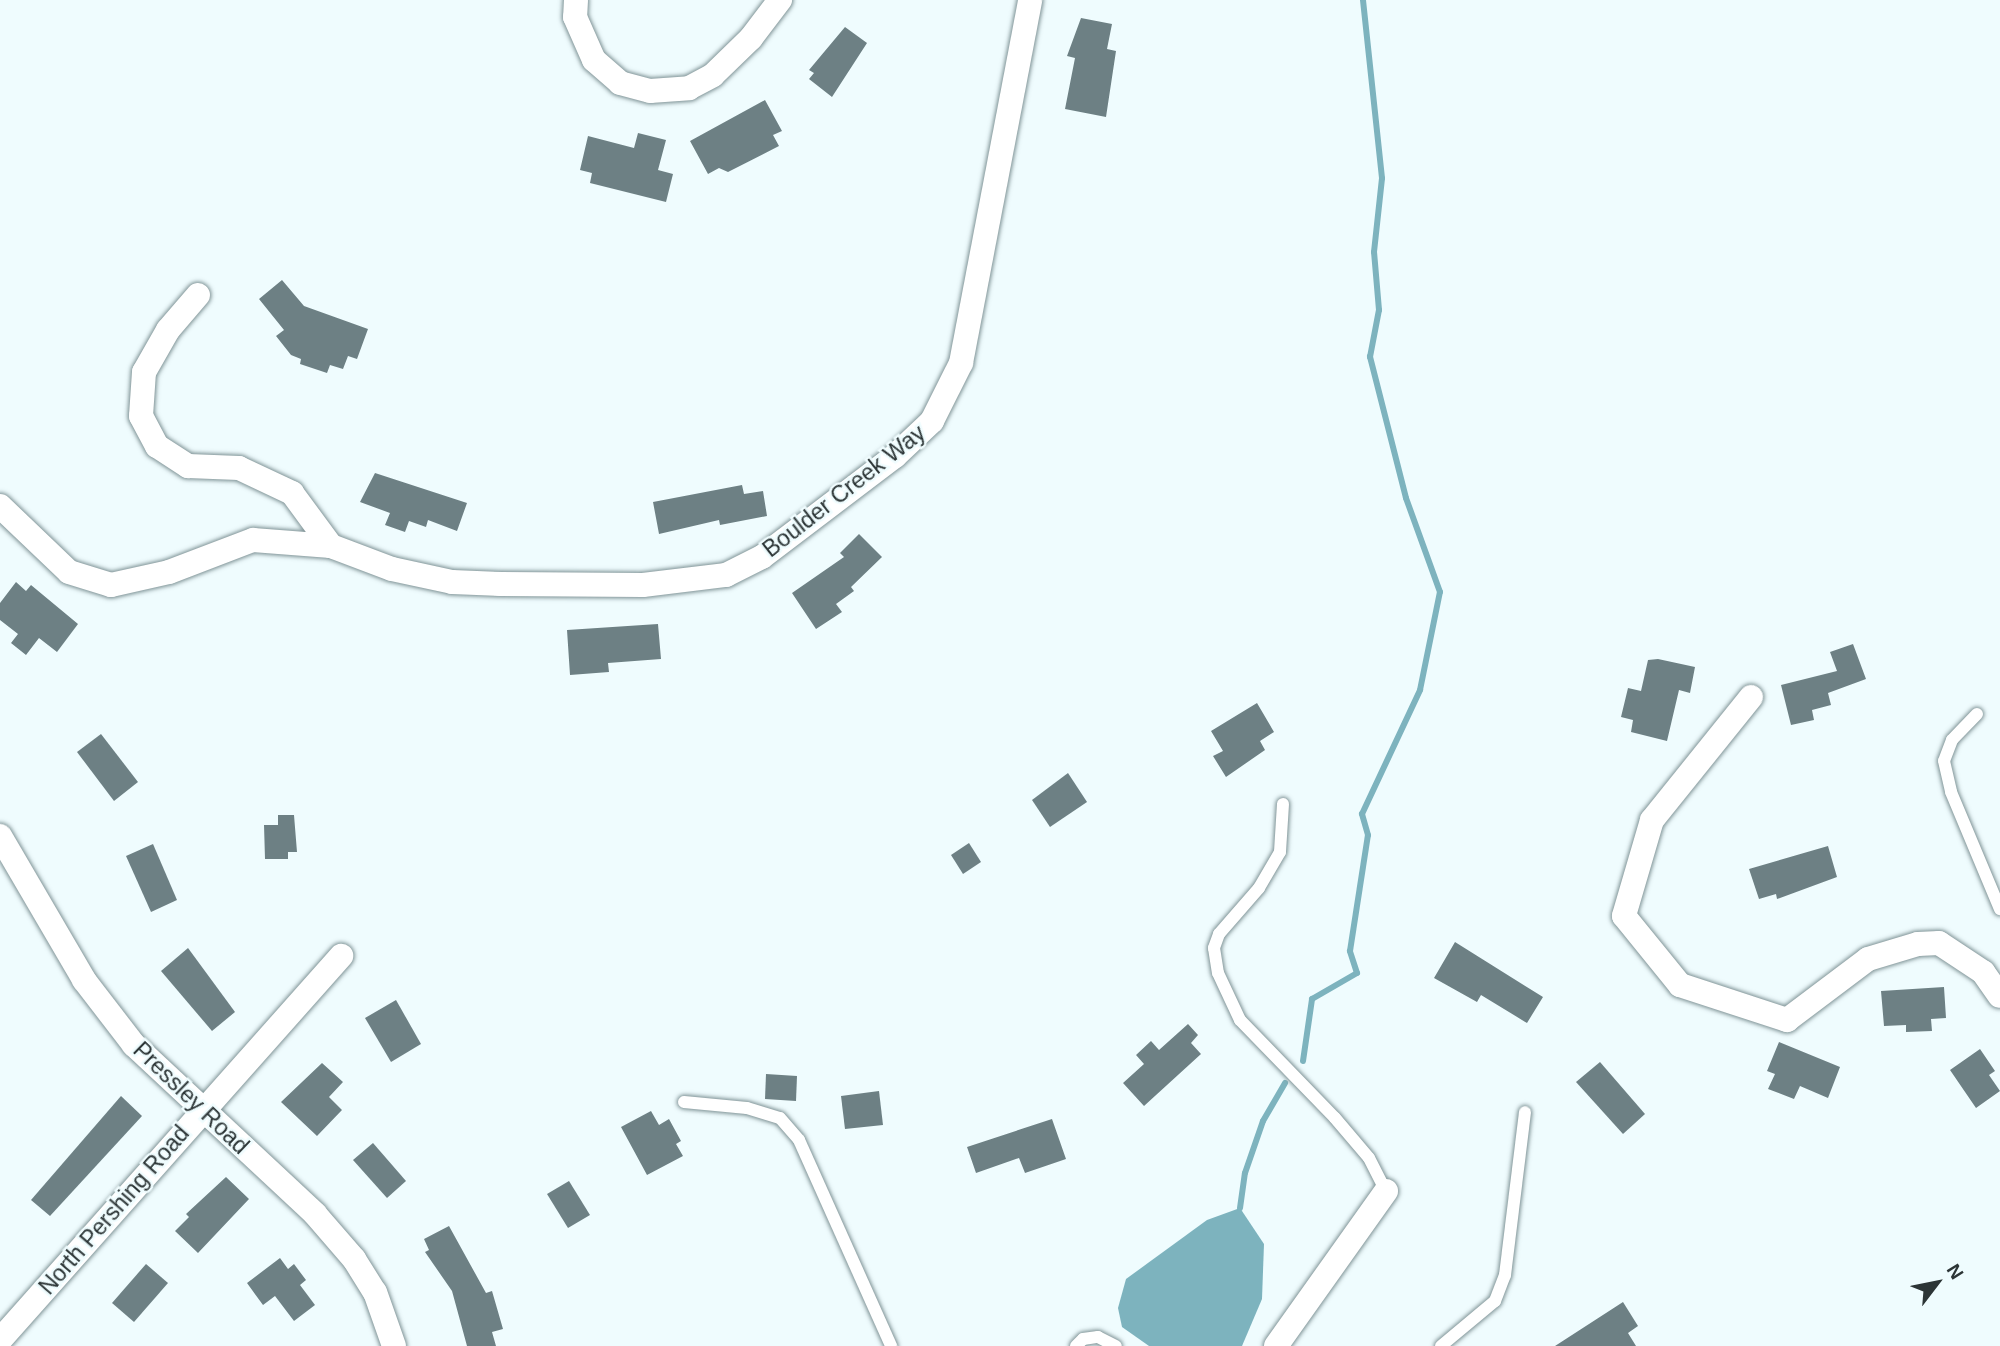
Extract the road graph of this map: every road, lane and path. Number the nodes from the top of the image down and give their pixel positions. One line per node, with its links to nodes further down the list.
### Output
1 (576, 0): 2 (street)
2 (780, 0)
3 (1030, 0): 6 (street, Boulder Creek Way)
4 (198, 295): 6 (street)
5 (0, 506): 6 (street, Boulder Creek Way)
6 (331, 546)
7 (1751, 697): 13 (street)
8 (1977, 715): 11 (lane)
9 (1283, 804): 17 (lane)
10 (0, 836): 15 (street, Pressley Road)
11 (2000, 909)
12 (341, 956): 15 (street, North Pershing Road)
13 (2000, 996)
14 (684, 1102): 20 (lane)
15 (202, 1110): 18 (street, North Pershing Road); 19 (street, Pressley Road)
16 (1525, 1112): 24 (lane)
17 (1386, 1191): 23 (street)
18 (0, 1340)
19 (394, 1346)
20 (891, 1346)
21 (1076, 1346): 22 (lane)
22 (1116, 1346)
23 (1276, 1346)
24 (1441, 1346)

